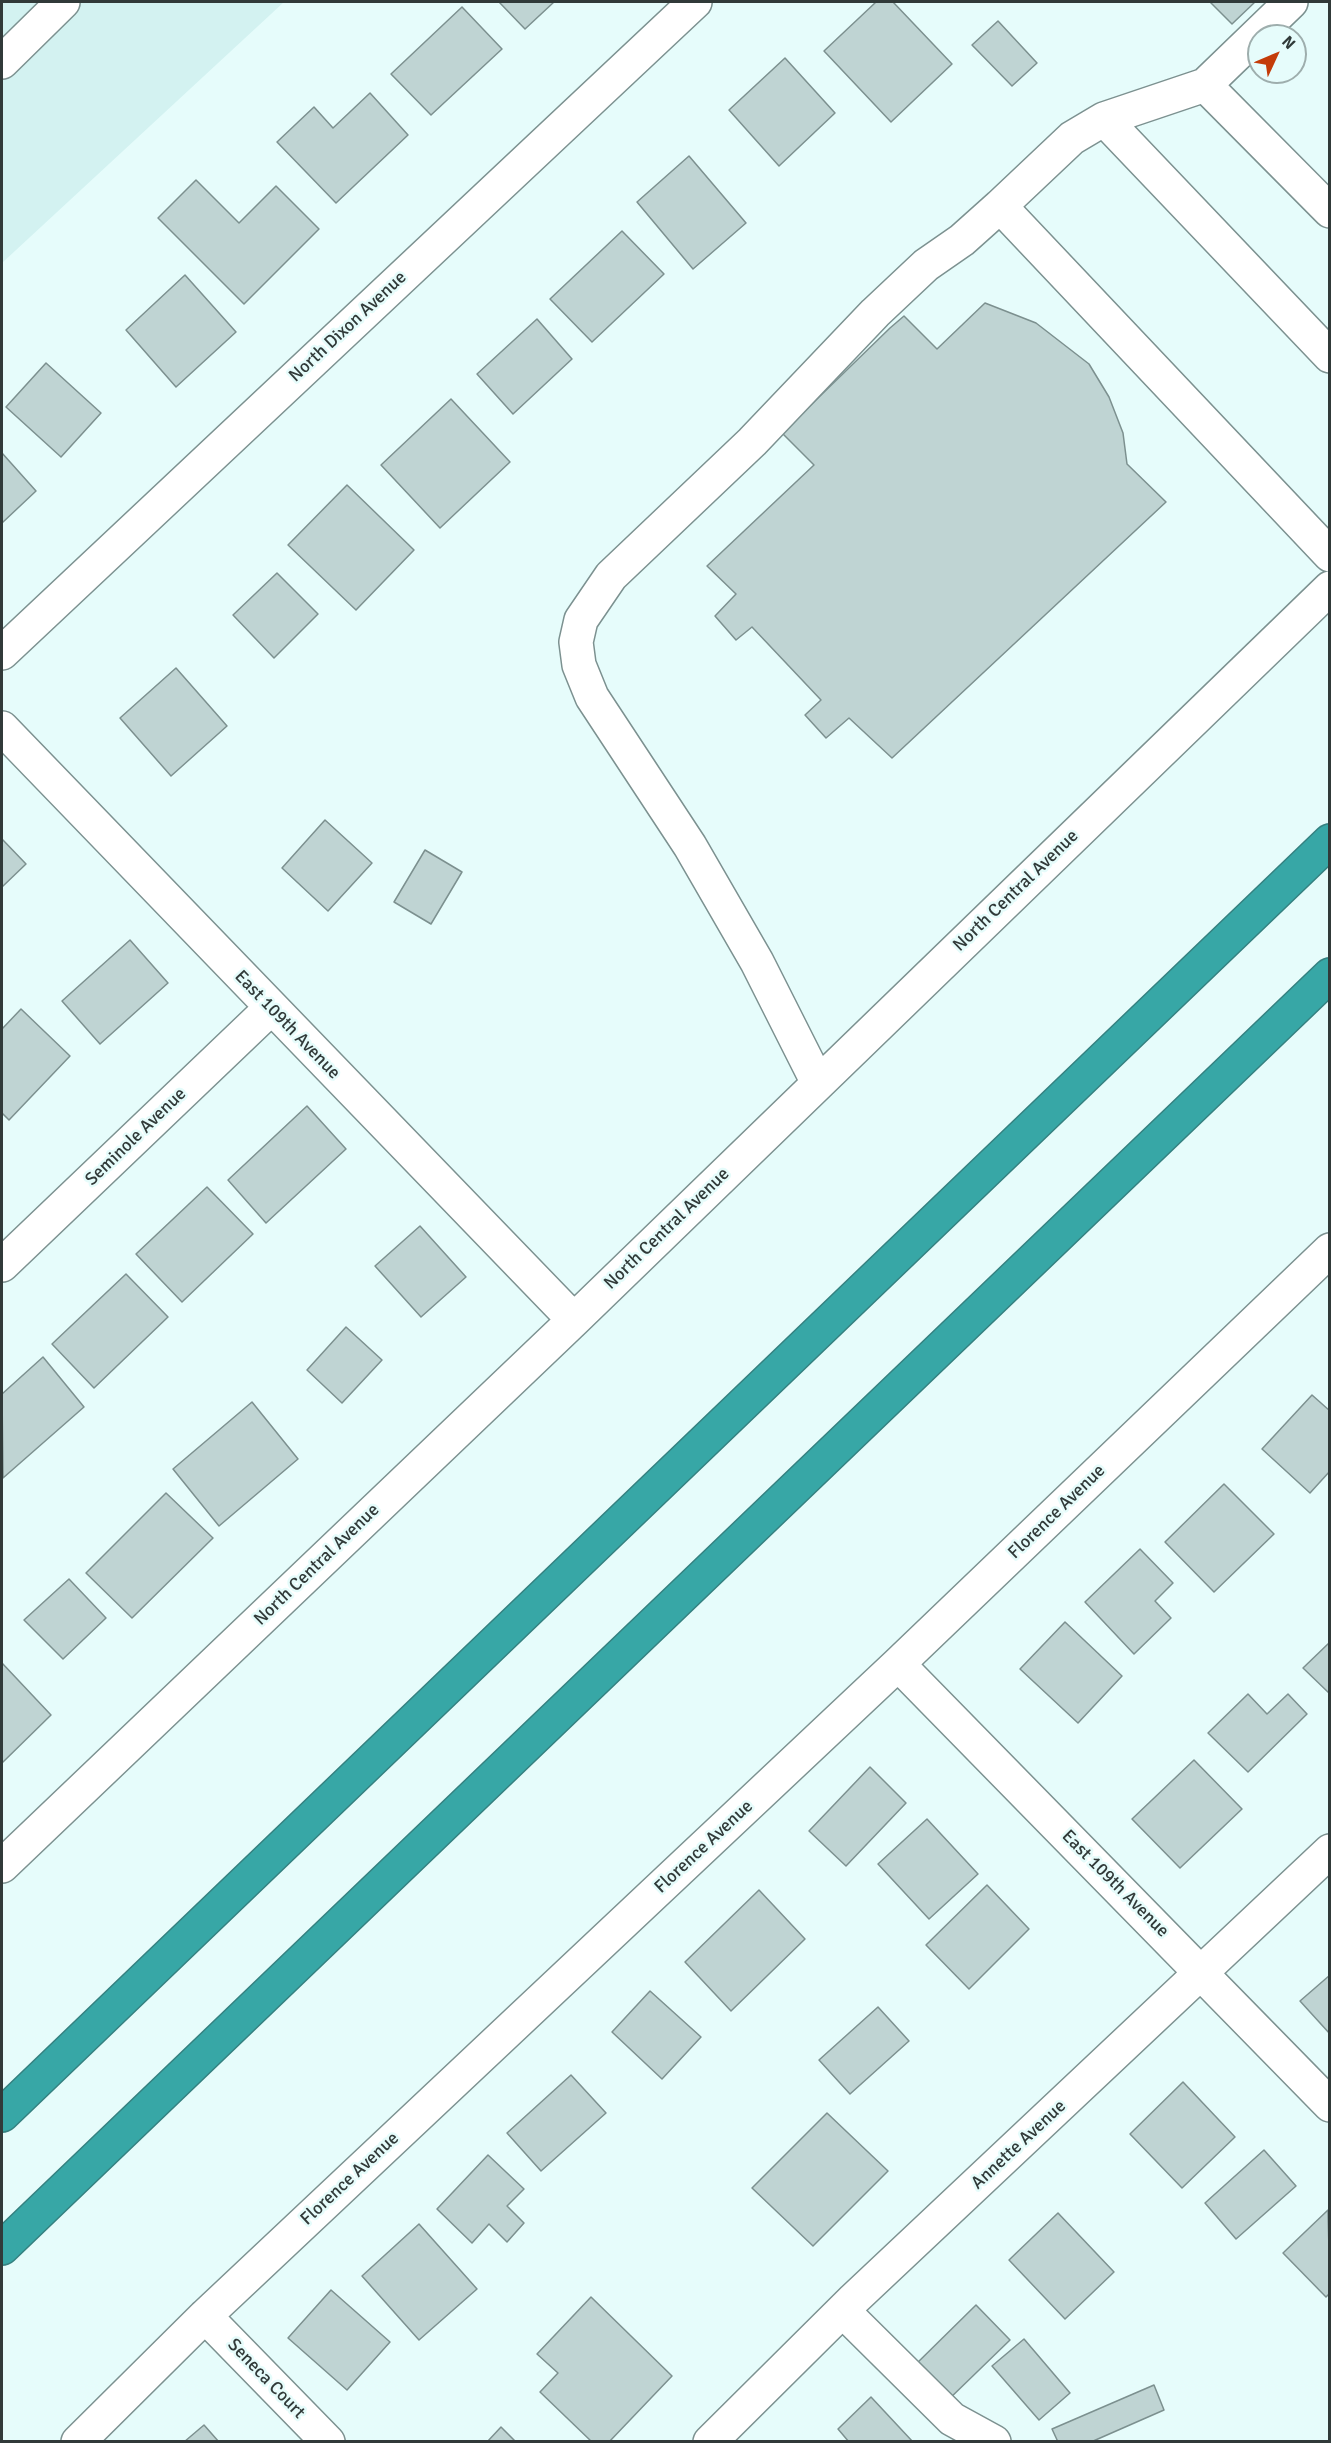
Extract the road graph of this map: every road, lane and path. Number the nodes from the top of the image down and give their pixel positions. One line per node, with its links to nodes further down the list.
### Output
1 (63, 2): 4 (street)
2 (695, 2): 12 (street, North Dixon Avenue)
3 (1291, 2): 5 (street)
4 (2, 62)
5 (1205, 85): 6 (street); 8 (street)
6 (1104, 119): 7 (street); 9 (street)
7 (1000, 206): 10 (street); 17 (street)
8 (1329, 211)
9 (1329, 356)
10 (1329, 555)
11 (1329, 588): 17 (street, North Central Avenue)
12 (2, 653)
13 (2, 728): 16 (street, East 109th Avenue)
14 (1329, 841): 26 (highway)
15 (1329, 975): 27 (highway)
16 (271, 1008): 19 (street, Seminole Avenue); 20 (street, East 109th Avenue)
17 (818, 1083): 20 (street, North Central Avenue)
18 (1329, 1250): 21 (street, Florence Avenue)
19 (2, 1266)
20 (574, 1320): 23 (street, North Central Avenue)
21 (898, 1664): 24 (street, East 109th Avenue); 29 (street, Florence Avenue)
22 (1329, 1851): 24 (street, Annette Avenue)
23 (2, 1866)
24 (1202, 1973): 25 (street, East 109th Avenue); 28 (street, Annette Avenue)
25 (1329, 2105)
26 (2, 2115)
27 (2, 2247)
28 (843, 2311): 32 (street, Annette Avenue); 33 (street)
29 (205, 2316): 30 (street, Florence Avenue); 31 (street, Seneca Court)
30 (78, 2442)
31 (328, 2442)
32 (710, 2442)
33 (994, 2442)

